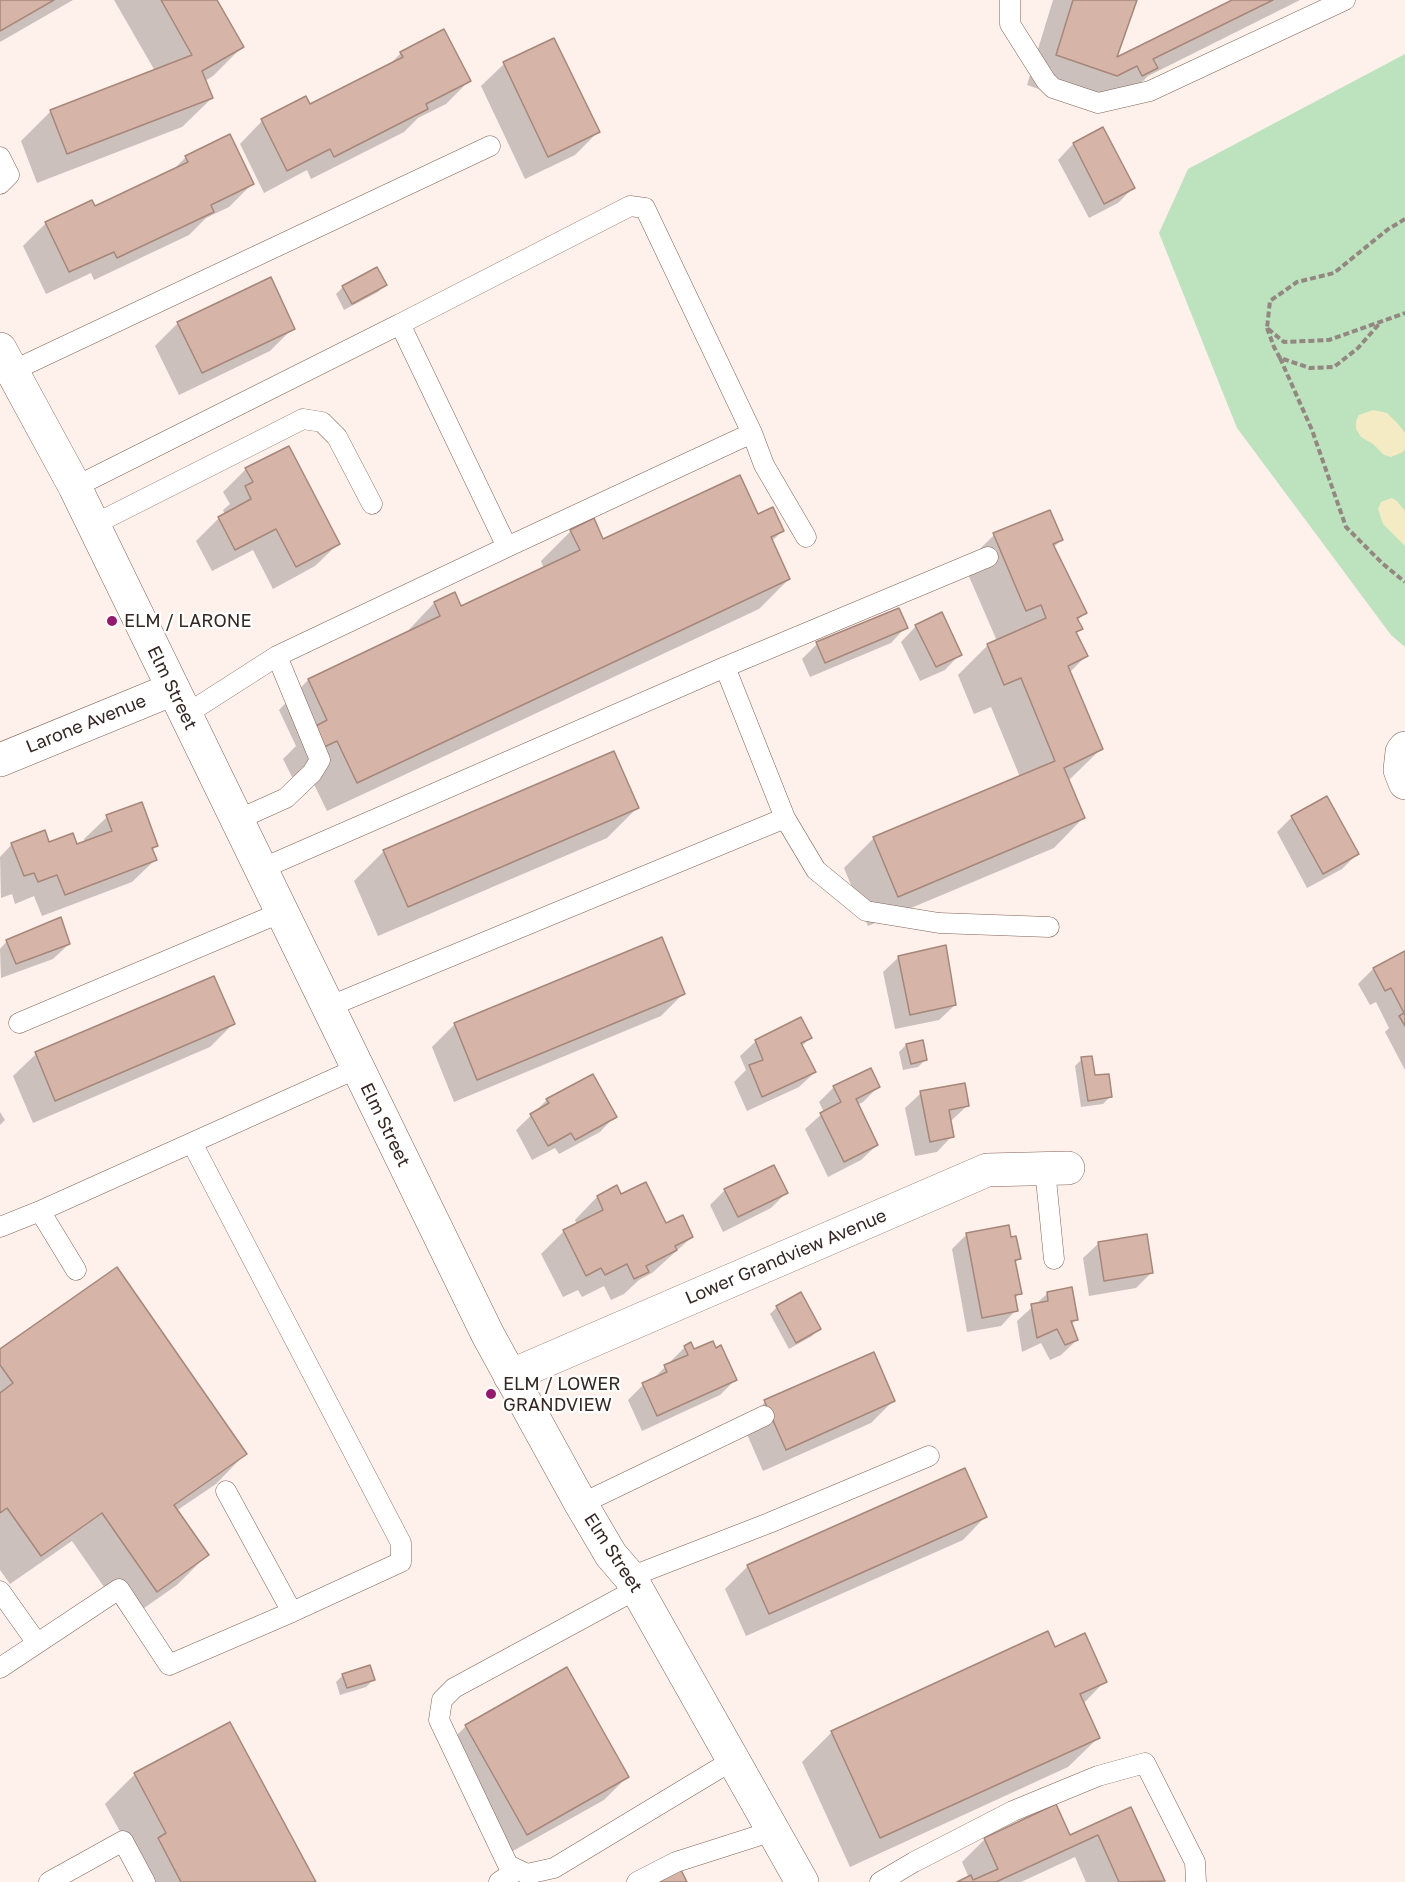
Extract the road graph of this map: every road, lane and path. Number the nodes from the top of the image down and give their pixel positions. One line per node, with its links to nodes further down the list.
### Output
1 (1010, 0): 2 (lane)
2 (1345, 0)
3 (490, 146): 12 (lane)
4 (0, 157): 5 (lane)
5 (0, 184)
6 (1405, 219): 10 (path)
7 (1405, 313): 8 (path)
8 (1380, 323): 10 (path); 11 (path)
9 (400, 324): 13 (lane); 14 (lane); 18 (lane)
10 (1267, 328): 11 (path)
11 (1280, 358): 20 (path)
12 (6, 360): 14 (main road, Elm Street)
13 (752, 433): 17 (lane); 18 (lane)
14 (75, 487): 16 (main road, Elm Street)
15 (372, 504): 16 (lane)
16 (93, 525): 23 (main road, Elm Street)
17 (806, 537)
18 (507, 547): 21 (lane)
19 (988, 557): 22 (lane)
20 (1405, 582)
21 (277, 656): 23 (lane); 26 (lane)
22 (725, 667): 25 (lane); 27 (lane)
23 (179, 702): 24 (main road, Larone Avenue); 26 (main road, Elm Street)
24 (0, 760)
25 (785, 818): 29 (lane); 30 (lane)
26 (237, 820): 27 (main road, Elm Street)
27 (261, 869): 28 (main road, Elm Street)
28 (282, 912): 30 (main road, Elm Street); 31 (lane)
29 (1049, 927)
30 (328, 1007): 32 (main road, Elm Street)
31 (19, 1023)
32 (358, 1068): 33 (lane); 39 (main road, Elm Street)
33 (192, 1143): 35 (lane); 46 (lane)
34 (1057, 1169): 37 (lane); 39 (main road, Lower Grandview Avenue)
35 (40, 1211): 36 (lane); 38 (lane)
36 (0, 1227)
37 (1054, 1260)
38 (76, 1270)
39 (510, 1376): 43 (main road, Elm Street)
40 (764, 1416): 43 (lane)
41 (929, 1456): 44 (lane)
42 (226, 1491): 46 (lane)
43 (581, 1504): 44 (main road, Elm Street)
44 (633, 1583): 49 (main road, Elm Street); 51 (lane)
45 (0, 1591): 47 (lane)
46 (292, 1612): 47 (lane)
47 (37, 1643): 48 (lane)
48 (0, 1668)
49 (733, 1760): 50 (main road, Elm Street); 51 (lane)
50 (773, 1831): 55 (lane); 56 (main road, Elm Street)
51 (518, 1870): 54 (lane)
52 (50, 1882): 53 (lane)
53 (144, 1882)
54 (499, 1882)
55 (637, 1882)
56 (802, 1882)
57 (880, 1882): 58 (lane)
58 (1196, 1882)

